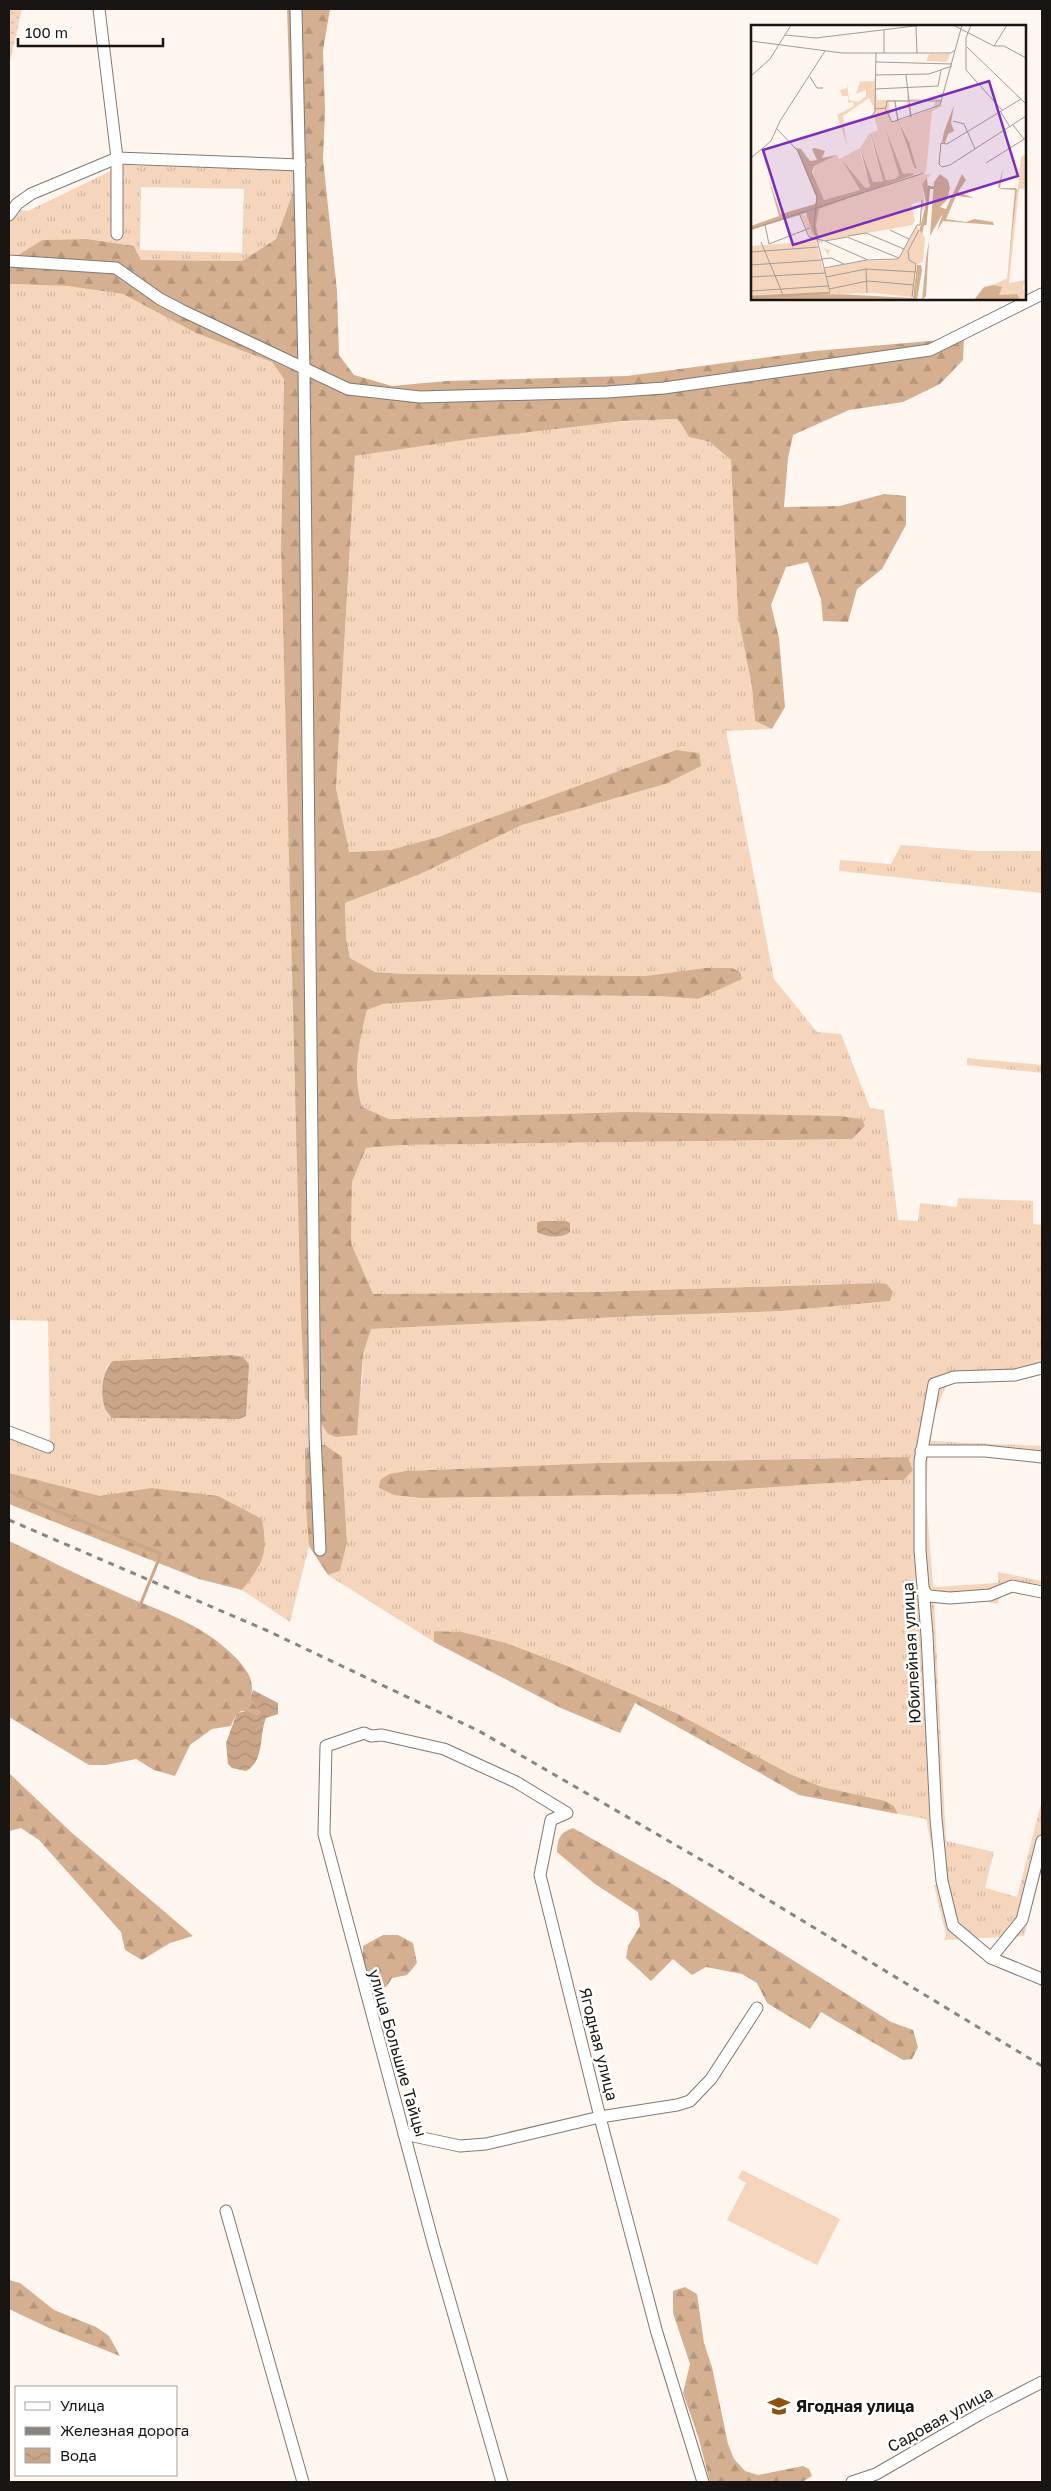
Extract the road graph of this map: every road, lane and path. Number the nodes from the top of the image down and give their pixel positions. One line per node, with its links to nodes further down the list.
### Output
1 (99, 9): 3 (street)
2 (296, 9): 4 (street)
3 (117, 158): 4 (street); 5 (street); 6 (street)
4 (300, 165): 9 (street)
5 (9, 215)
6 (117, 234)
7 (9, 261): 9 (street)
8 (1042, 294): 9 (street)
9 (304, 369): 15 (street)
10 (1042, 1368): 13 (street, Юбилейная улица)
11 (9, 1432): 12 (street)
12 (48, 1447)
13 (921, 1451): 14 (street); 16 (street, Юбилейная улица)
14 (1042, 1457)
15 (320, 1550)
16 (924, 1591): 17 (street); 20 (street, Юбилейная улица)
17 (1042, 1592)
18 (444, 1749): 23 (street, Ягодная улица); 24 (street, улица Большие Тайцы)
19 (1042, 1841): 20 (street)
20 (992, 1958): 21 (street, Юбилейная улица)
21 (1042, 1979)
22 (757, 2008): 23 (street)
23 (600, 2117): 24 (street); 29 (street, Ягодная улица)
24 (404, 2134): 28 (street, улица Большие Тайцы)
25 (226, 2211): 27 (street)
26 (1042, 2382): 30 (street, Садовая улица)
27 (303, 2482)
28 (502, 2482)
29 (703, 2482)
30 (852, 2482)

